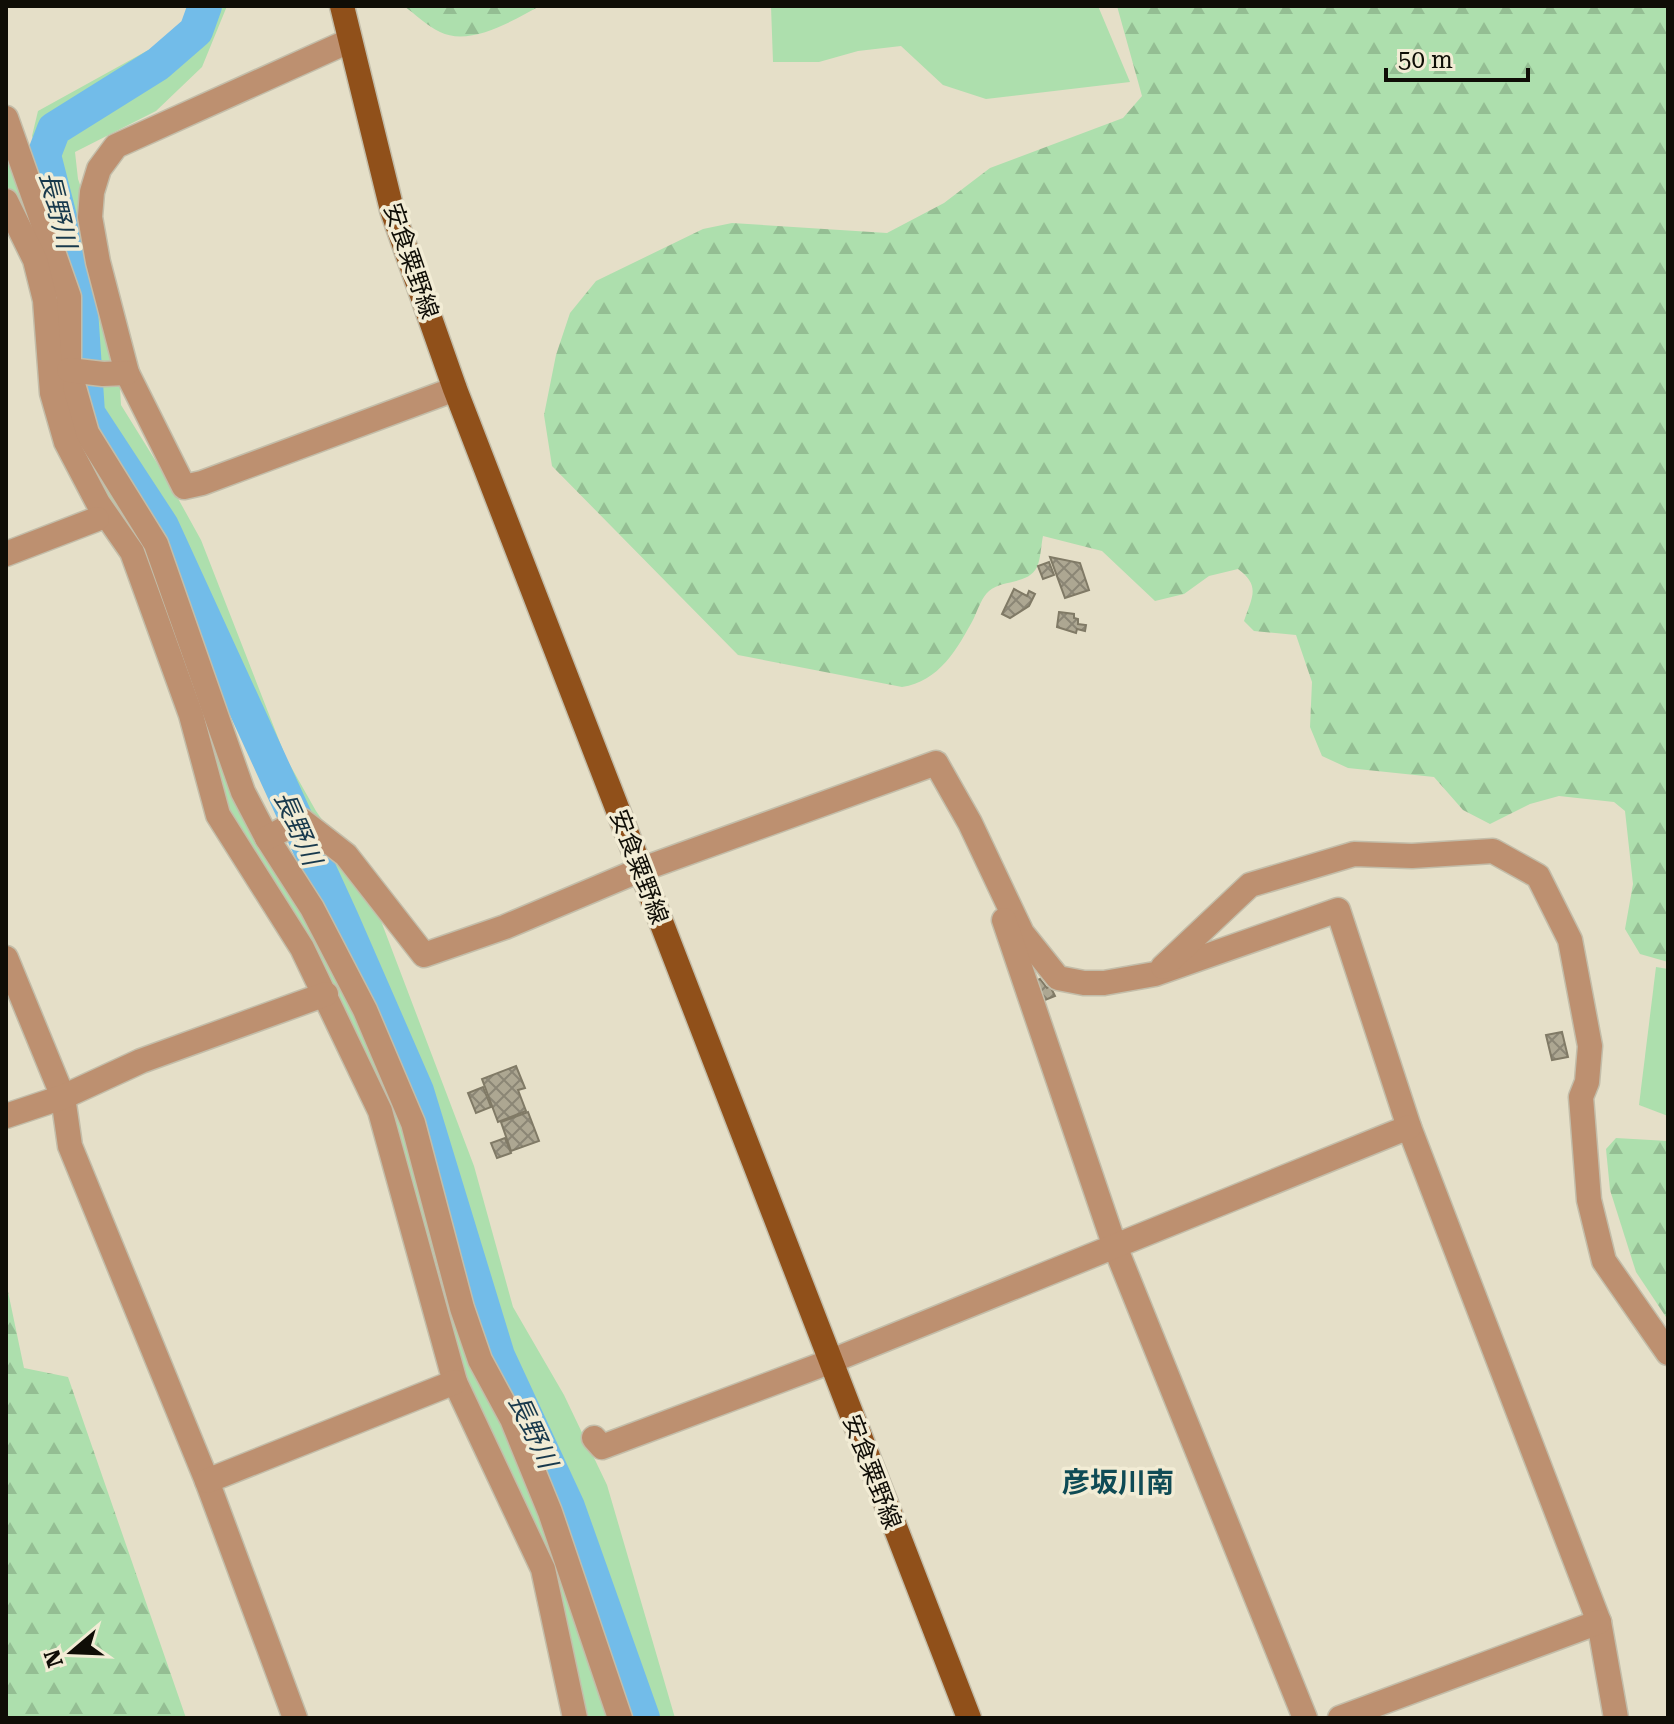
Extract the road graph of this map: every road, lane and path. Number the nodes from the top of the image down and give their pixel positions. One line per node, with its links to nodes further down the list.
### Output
1 (342, 6): 2 (main road, 安食粟野線)
2 (349, 41): 6 (street); 7 (main road, 安食粟野線)
3 (6, 118): 5 (street)
4 (6, 201): 15 (street)
5 (73, 370): 6 (street); 11 (street)
6 (115, 374): 7 (street)
7 (455, 389): 12 (main road, 安食粟野線)
8 (97, 519): 9 (street)
9 (6, 554)
10 (970, 823): 12 (street); 14 (street); 19 (street)
11 (270, 836): 12 (street); 28 (street)
12 (640, 870): 21 (main road, 安食粟野線)
13 (6, 958): 16 (street)
14 (1155, 974): 18 (street); 20 (street)
15 (326, 994): 16 (street); 22 (street)
16 (63, 1097): 17 (street); 24 (street)
17 (6, 1116)
18 (1409, 1127): 19 (street); 25 (street)
19 (1114, 1244): 21 (street); 30 (street)
20 (1668, 1353)
21 (829, 1362): 23 (street); 29 (main road, 安食粟野線)
22 (455, 1382): 24 (street); 27 (street)
23 (594, 1438)
24 (207, 1481): 26 (street)
25 (1599, 1622): 31 (street); 32 (street)
26 (295, 1718)
27 (575, 1718)
28 (620, 1718)
29 (969, 1718)
30 (1305, 1718)
31 (1340, 1718)
32 (1616, 1718)

